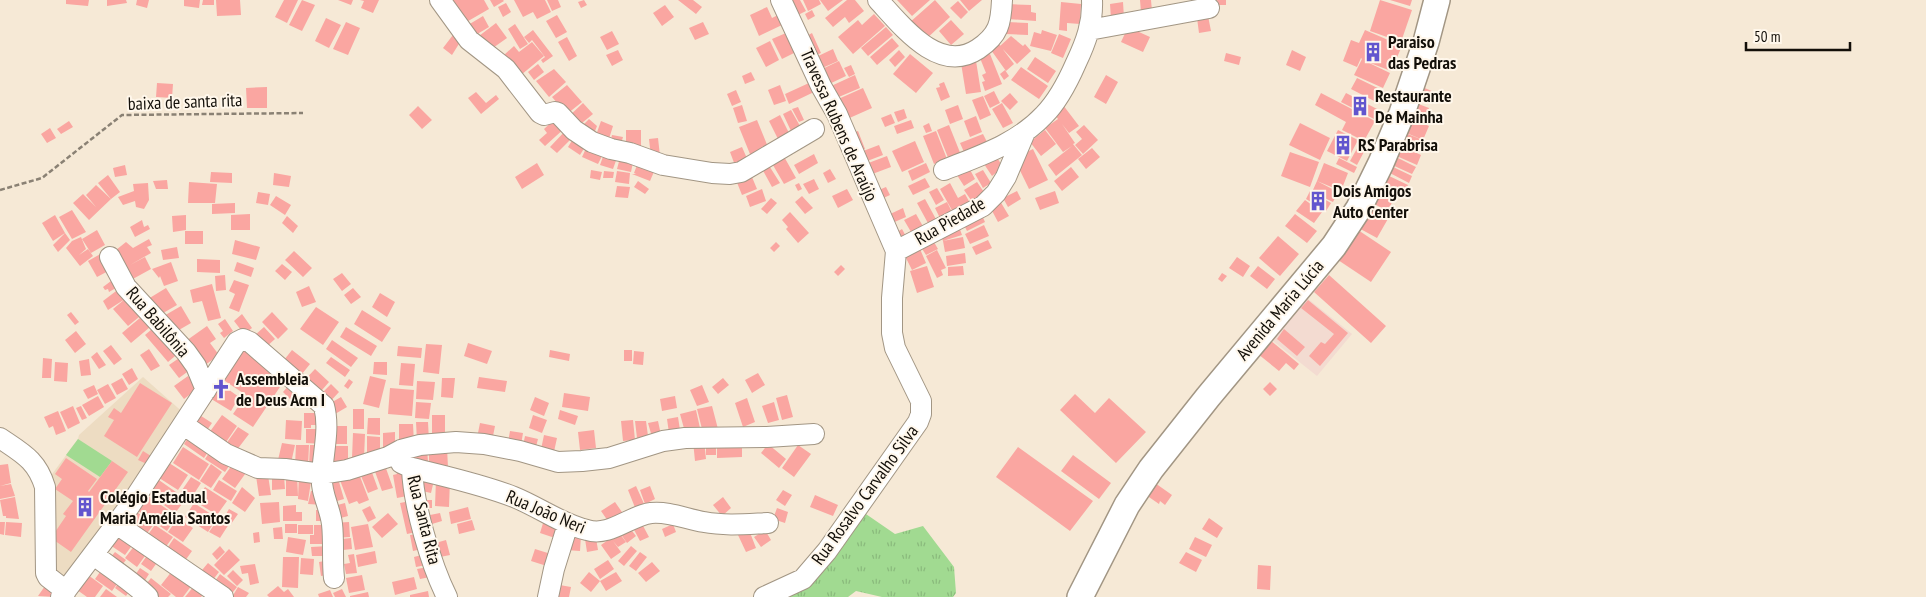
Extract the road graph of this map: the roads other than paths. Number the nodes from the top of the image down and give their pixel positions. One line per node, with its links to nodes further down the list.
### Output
1 (440, 0): 9 (street)
2 (781, 0): 12 (street, Travessa Rubens de Araújo)
3 (878, 0): 4 (street)
4 (1002, 0)
5 (1092, 0): 8 (street)
6 (1437, 0): 32 (main road, Avenida Maria Lúcia)
7 (1209, 8): 8 (street)
8 (1089, 30): 10 (street)
9 (814, 129)
10 (1025, 132): 11 (street); 12 (street, Rua Piedade)
11 (944, 170)
12 (896, 251): 31 (street, Rua Rosalvo Carvalho Silva)
13 (110, 257): 14 (street, Rua Babilônia)
14 (206, 390): 15 (street); 20 (street)
15 (184, 425): 20 (street); 21 (street)
16 (814, 434): 18 (street)
17 (0, 438): 26 (street)
18 (388, 457): 19 (street, Rua Santa Rita); 20 (street)
19 (412, 468): 23 (street, Rua João Neri); 29 (street, Rua Santa Rita)
20 (322, 474): 25 (street)
21 (116, 523): 24 (street); 28 (street)
22 (768, 523): 23 (street, Rua João Neri)
23 (568, 524): 30 (street)
24 (94, 555): 26 (street); 27 (street)
25 (334, 578)
26 (64, 594)
27 (148, 597)
28 (223, 597)
29 (447, 597)
30 (548, 597)
31 (764, 597)
32 (1080, 597)

